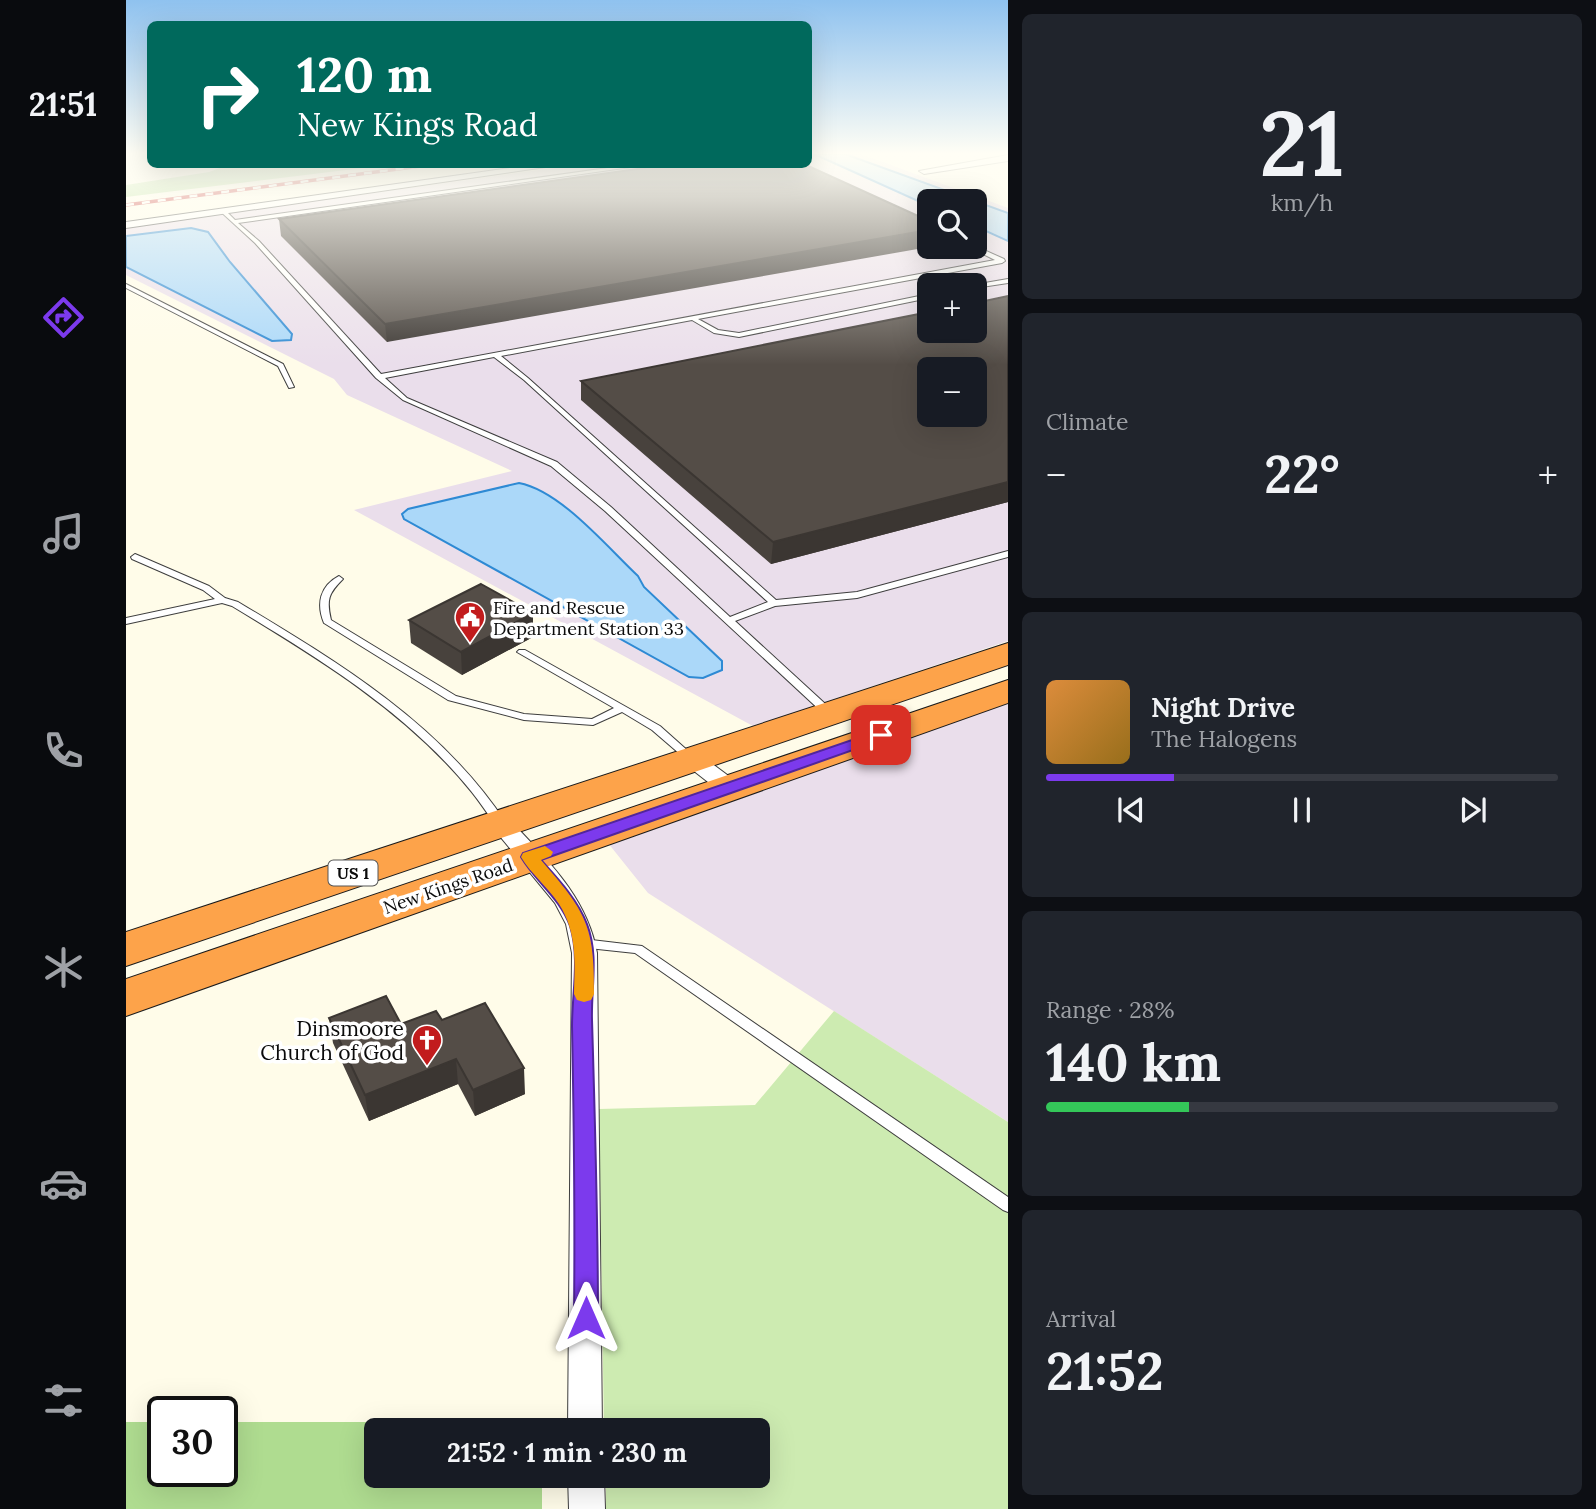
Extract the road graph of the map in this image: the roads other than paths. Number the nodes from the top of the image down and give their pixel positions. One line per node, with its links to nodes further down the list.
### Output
1 (237, 224): 10 (lane)
2 (987, 254): 3 (lane)
3 (1005, 262): 8 (lane)
4 (1008, 281): 5 (lane)
5 (987, 284)
6 (126, 286): 11 (lane)
7 (917, 298): 8 (lane)
8 (691, 317): 9 (lane)
9 (494, 354): 10 (lane); 16 (lane)
10 (379, 377): 17 (lane)
11 (291, 387)
12 (1008, 554): 16 (lane)
13 (135, 557): 15 (lane)
14 (340, 579): 22 (lane)
15 (222, 600): 18 (lane); 26 (lane)
16 (774, 603): 17 (lane)
17 (729, 620): 23 (lane)
18 (126, 621)
19 (522, 652): 22 (lane)
20 (1008, 653): 23 (highway, US 1)
21 (1008, 691): 25 (highway, New Kings Road / US 1)
22 (622, 708): 24 (lane)
23 (830, 713): 24 (highway, US 1)
24 (692, 759): 25 (street); 26 (highway, US 1)
25 (730, 788): 27 (highway, New Kings Road / US 1)
26 (500, 823): 27 (street); 29 (highway, US 1)
27 (529, 857): 28 (street); 30 (highway, New Kings Road / US 1)
28 (583, 944): 31 (lane); 32 (street)
29 (126, 949)
30 (126, 998)
31 (1008, 1205)
32 (585, 1418)
33 (586, 1488): 34 (street)
34 (586, 1509)

